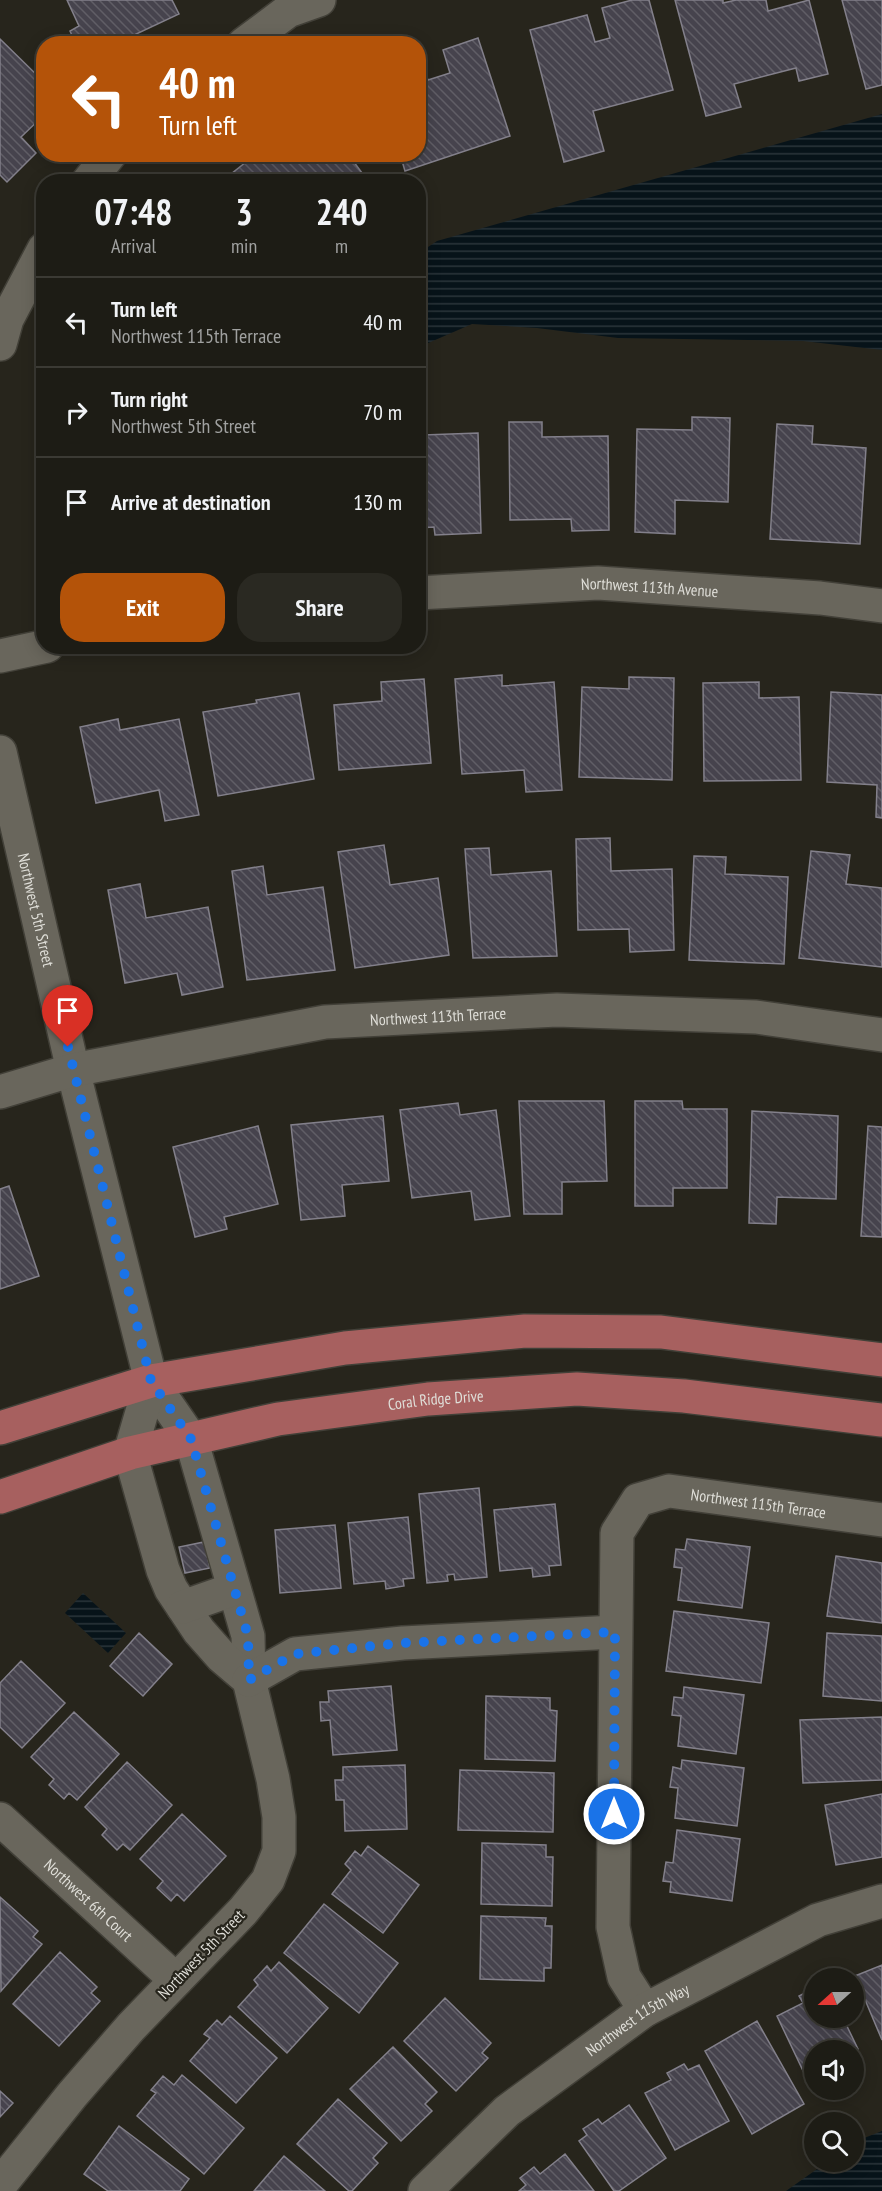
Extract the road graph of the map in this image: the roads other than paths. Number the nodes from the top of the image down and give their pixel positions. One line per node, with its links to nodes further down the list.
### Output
1 (319, 0): 2 (street)
2 (285, 5): 3 (street)
3 (252, 36)
4 (104, 162): 5 (street)
5 (94, 174)
6 (36, 264): 7 (street)
7 (0, 344)
8 (426, 593): 9 (street, Northwest 113th Avenue)
9 (882, 606)
10 (36, 648): 11 (street)
11 (0, 656)
12 (0, 752): 14 (street, Northwest 5th Street)
13 (882, 1035): 14 (street, Northwest 113th Terrace)
14 (73, 1070): 15 (street, Northwest 113th Terrace); 17 (street, Northwest 5th Street)
15 (0, 1092)
16 (882, 1360): 17 (main road)
17 (151, 1381): 19 (main road); 20 (street, Northwest 5th Street); 21 (street)
18 (882, 1420): 20 (main road, Coral Ridge Drive)
19 (0, 1428)
20 (191, 1439): 21 (main road, Coral Ridge Drive); 24 (street, Northwest 5th Street)
21 (130, 1453): 22 (main road, Coral Ridge Drive); 25 (street)
22 (0, 1497)
23 (882, 1520): 26 (street, Northwest 115th Terrace)
24 (234, 1589): 25 (street); 27 (street, Northwest 5th Street)
25 (183, 1607): 27 (street)
26 (615, 1632): 27 (street); 31 (street)
27 (249, 1680): 30 (street, Northwest 5th Street)
28 (0, 1819): 30 (street, Northwest 6th Court)
29 (882, 1901): 31 (street, Northwest 115th Way)
30 (176, 1980): 32 (street, Northwest 5th Street)
31 (645, 2010): 33 (street, Northwest 115th Way)
32 (0, 2185)
33 (425, 2191)

